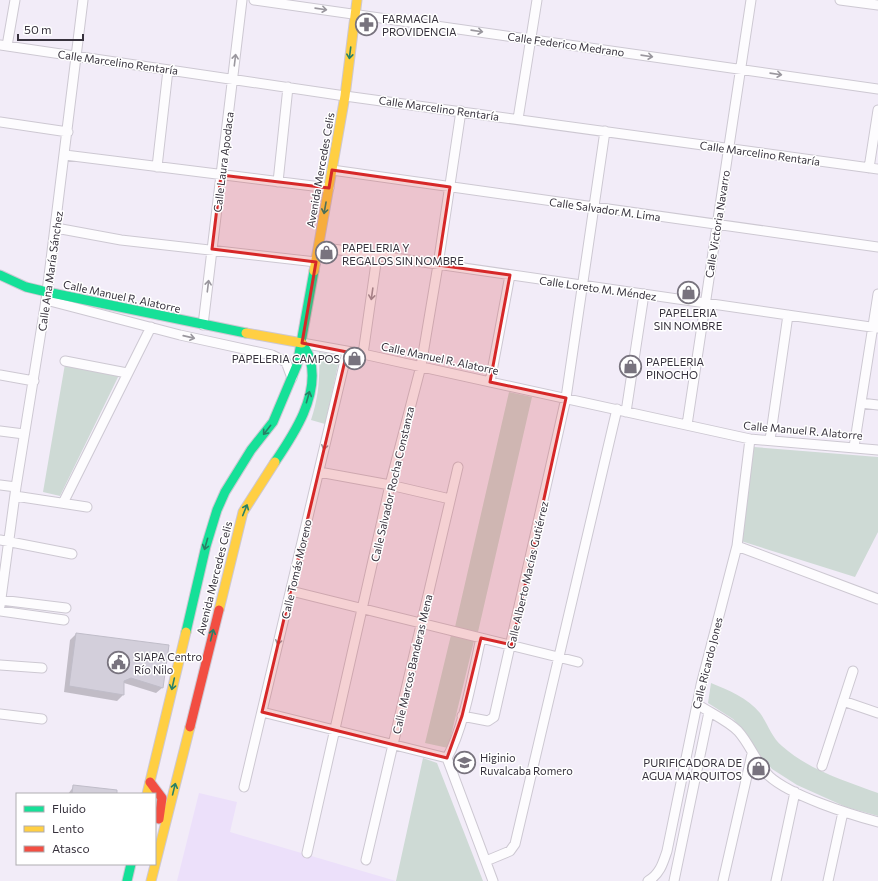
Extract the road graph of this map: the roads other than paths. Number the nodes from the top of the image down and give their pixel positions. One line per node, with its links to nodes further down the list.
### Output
1 (15, 0): 12 (street)
2 (83, 0): 13 (street, Calle Ana María Sánchez)
3 (242, 0): 16 (street, Calle Laura Apodaca, one-way to 3)
4 (254, 0): 10 (street, Calle Federico Medrano, one-way to 10)
5 (357, 0): 10 (main road, Avenida Mercedes Celis)
6 (537, 0): 11 (street)
7 (751, 0): 14 (street, Calle Victoria Navarro)
8 (840, 0): 9 (street)
9 (878, 5)
10 (355, 14): 11 (street, Calle Federico Medrano, one-way to 11); 19 (main road, Avenida Mercedes Celis, one-way to 19)
11 (531, 39): 14 (street, Calle Federico Medrano, one-way to 14); 22 (street)
12 (3, 45): 13 (street, Calle Marcelino Rentaría)
13 (76, 56): 15 (street, Calle Marcelino Rentaría); 24 (street, Calle Ana María Sánchez)
14 (740, 69): 18 (street, Calle Federico Medrano, one-way to 18); 26 (street, Calle Victoria Navarro)
15 (168, 70): 16 (street, Calle Marcelino Rentaría); 28 (street)
16 (233, 79): 17 (street, Calle Marcelino Rentaría); 31 (street, Calle Laura Apodaca)
17 (288, 87): 19 (street, Calle Marcelino Rentaría); 32 (street)
18 (878, 89)
19 (345, 96): 21 (street, Calle Marcelino Rentaría); 30 (main road, Avenida Mercedes Celis)
20 (878, 110): 29 (street)
21 (461, 111): 22 (street, Calle Marcelino Rentaría); 33 (street, Calle Salvador Rocha Constanza)
22 (518, 119): 25 (street, Calle Marcelino Rentaría)
23 (0, 122): 24 (street)
24 (68, 132): 27 (street, Calle Ana María Sánchez)
25 (605, 132): 26 (street, Calle Marcelino Rentaría); 35 (street, Calle Alberto Macías Gutiérrez)
26 (729, 149): 29 (street, Calle Marcelino Rentaría); 36 (street, Calle Victoria Navarro)
27 (65, 155): 28 (street); 37 (street, Calle Ana María Sánchez)
28 (157, 167): 31 (street)
29 (874, 169)
30 (332, 170): 33 (street, Calle Salvador M. Lima); 34 (main road, Avenida Mercedes Celis)
31 (221, 175): 32 (street); 40 (street, Calle Laura Apodaca)
32 (278, 182): 34 (street)
33 (450, 187): 35 (street, Calle Salvador M. Lima); 43 (street, Calle Salvador Rocha Constanza)
34 (328, 188): 38 (main road, Avenida Mercedes Celis, one-way to 38)
35 (594, 207): 36 (street, Calle Salvador M. Lima); 46 (street, Calle Alberto Macías Gutiérrez)
36 (717, 224): 39 (street, Calle Salvador M. Lima); 50 (street, Calle Victoria Navarro)
37 (56, 228): 40 (street); 49 (street, Calle Ana María Sánchez)
38 (319, 247): 41 (street, Calle Loreto M. Méndez); 42 (main road, Avenida Mercedes Celis)
39 (878, 247)
40 (212, 250): 42 (street); 52 (street, Calle Laura Apodaca, one-way to 40)
41 (377, 256): 43 (street, Calle Loreto M. Méndez); 57 (street, one-way to 57)
42 (316, 262): 55 (main road, Avenida Mercedes Celis)
43 (438, 264): 45 (street, Calle Loreto M. Méndez); 59 (street, Calle Salvador Rocha Constanza)
44 (0, 275): 49 (main road, Calle Manuel R. Alatorre)
45 (510, 275): 46 (street, Calle Loreto M. Méndez); 64 (street)
46 (582, 285): 47 (street, Calle Loreto M. Méndez); 65 (street, Calle Alberto Macías Gutiérrez)
47 (644, 294): 50 (street, Calle Loreto M. Méndez); 69 (street)
48 (878, 294): 54 (street)
49 (47, 296): 52 (main road, Calle Manuel R. Alatorre); 53 (street); 63 (street, Calle Ana María Sánchez)
50 (705, 303): 51 (street, Calle Loreto M. Méndez); 70 (street, Calle Victoria Navarro)
51 (788, 315): 54 (street, Calle Loreto M. Méndez); 74 (street)
52 (203, 325): 55 (main road, Calle Manuel R. Alatorre)
53 (151, 327): 60 (street); 62 (street, one-way to 62)
54 (875, 328): 66 (street)
55 (302, 343): 56 (street, Calle Manuel R. Alatorre); 62 (main road, Avenida Mercedes Celis); 126 (main road, Avenida Mercedes Celis, one-way to 55)
56 (347, 352): 57 (street, Calle Manuel R. Alatorre); 78 (street, Calle Tomás Moreno, one-way to 78)
57 (363, 354): 59 (street, Calle Manuel R. Alatorre)
58 (65, 361): 60 (street)
59 (421, 366): 64 (street, Calle Manuel R. Alatorre); 80 (street, Calle Salvador Rocha Constanza)
60 (127, 373): 84 (street)
61 (0, 375): 63 (street)
62 (292, 379): 117 (main road, Avenida Mercedes Celis, one-way to 117)
63 (34, 381): 72 (street, Calle Ana María Sánchez)
64 (490, 382): 65 (street, Calle Manuel R. Alatorre)
65 (566, 398): 68 (street, Calle Manuel R. Alatorre); 98 (street, Calle Alberto Macías Gutiérrez)
66 (861, 403): 67 (street); 75 (street)
67 (878, 405)
68 (616, 409): 69 (street, Calle Manuel R. Alatorre); 99 (street)
69 (626, 412): 70 (street, Calle Manuel R. Alatorre)
70 (687, 425): 73 (street, Calle Manuel R. Alatorre)
71 (0, 431): 72 (street)
72 (24, 434): 81 (street, Calle Ana María Sánchez)
73 (750, 439): 74 (street, Calle Manuel R. Alatorre); 87 (street, Calle Ricardo Jones)
74 (770, 440): 75 (street, Calle Manuel R. Alatorre)
75 (854, 447): 76 (street, Calle Manuel R. Alatorre)
76 (878, 450)
77 (458, 467): 83 (street, Calle Marcos Banderas Mena)
78 (319, 472): 80 (street); 89 (street, Calle Tomás Moreno)
79 (0, 485): 81 (street)
80 (390, 485): 83 (street); 93 (street, Calle Salvador Rocha Constanza)
81 (16, 487): 82 (street, Calle Ana María Sánchez)
82 (15, 496): 84 (street); 86 (street, Calle Ana María Sánchez)
83 (450, 499): 96 (street, Calle Marcos Banderas Mena)
84 (63, 503): 85 (street)
85 (88, 506)
86 (4, 541): 88 (street); 91 (street, Calle Ana María Sánchez)
87 (737, 546): 90 (street); 105 (street, Calle Ricardo Jones)
88 (72, 554)
89 (291, 591): 93 (street); 106 (street, Calle Tomás Moreno, one-way to 106)
90 (878, 599)
91 (0, 602): 92 (street)
92 (66, 608)
93 (363, 609): 96 (street); 112 (street, Calle Salvador Rocha Constanza)
94 (0, 611): 95 (street)
95 (64, 620)
96 (421, 623): 97 (street); 113 (street, Calle Marcos Banderas Mena)
97 (481, 638): 98 (street); 110 (street)
98 (512, 645): 99 (street); 110 (street, Calle Alberto Macías Gutiérrez)
99 (558, 657): 100 (street); 127 (street)
100 (578, 662)
101 (0, 665): 102 (street)
102 (42, 668)
103 (853, 671): 104 (street)
104 (843, 701): 108 (street); 116 (street)
105 (697, 704): 107 (street); 134 (street, Calle Ricardo Jones)
106 (262, 712): 112 (street); 118 (street, Calle Tomás Moreno)
107 (710, 712): 114 (street); 135 (street)
108 (878, 713)
109 (0, 714): 111 (street)
110 (462, 716): 115 (street)
111 (42, 719)
112 (335, 730): 113 (street); 124 (street, Calle Salvador Rocha Constanza)
113 (393, 743): 115 (street); 125 (street, Calle Marcos Banderas Mena)
114 (752, 754): 119 (street); 136 (street)
115 (447, 758): 127 (street)
116 (822, 766)
117 (150, 782): 120 (main road, Avenida Mercedes Celis); 123 (main road)
118 (244, 787)
119 (796, 792): 121 (street); 137 (street)
120 (147, 793)
121 (843, 812): 122 (street); 138 (street)
122 (878, 822)
123 (156, 835)
124 (307, 853)
125 (366, 860)
126 (156, 861)
127 (486, 861): 133 (street)
128 (131, 865): 131 (main road)
129 (150, 865): 132 (main road)
130 (155, 865): 132 (main road, Avenida Mercedes Celis, one-way to 130)
131 (127, 881)
132 (151, 881)
133 (493, 881)
134 (648, 881)
135 (674, 881)
136 (723, 881)
137 (776, 881)
138 (828, 881)

